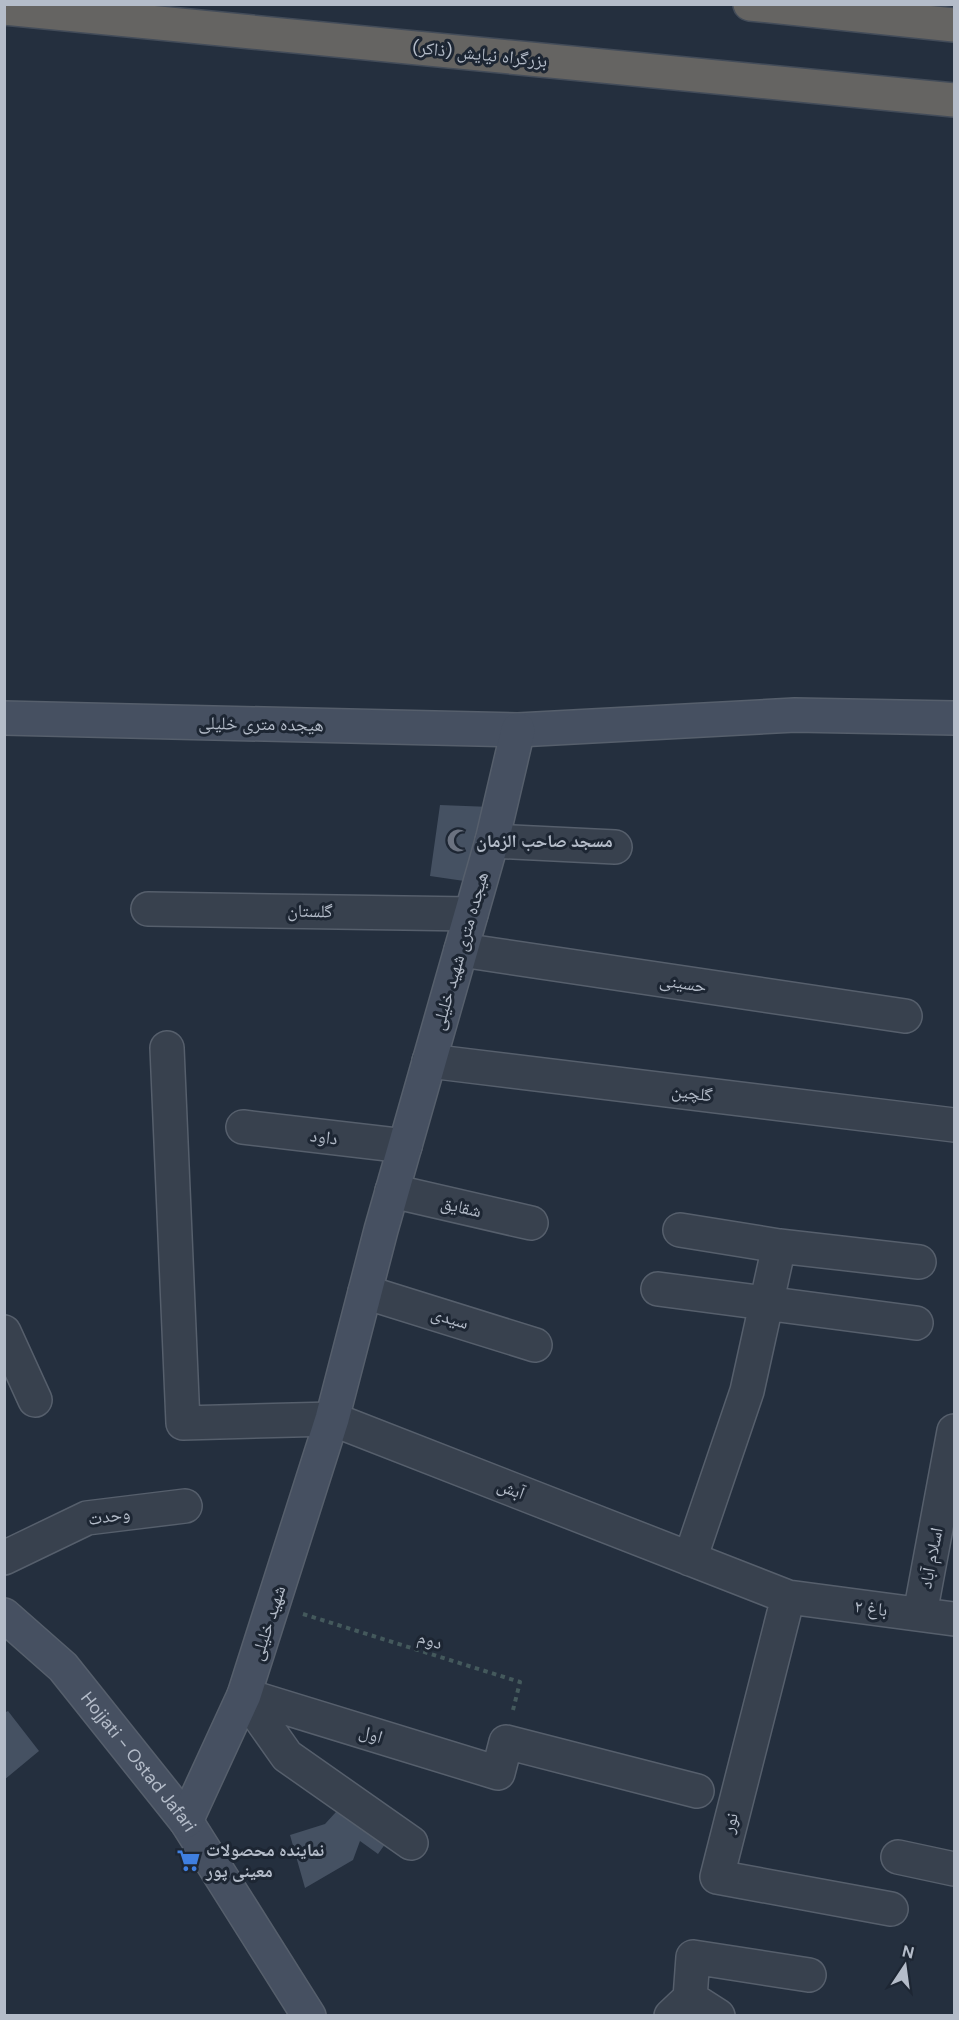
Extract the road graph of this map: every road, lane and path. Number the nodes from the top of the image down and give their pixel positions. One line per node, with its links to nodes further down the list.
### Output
1 (750, 4): 3 (highway)
2 (4, 8): 4 (highway, بزرگراه نیایش (ذاکر))
3 (954, 25)
4 (954, 100)
5 (4, 718): 7 (main road, هیجده متری خلیلی)
6 (954, 718): 7 (main road)
7 (518, 730): 8 (main road, هیجده متری شهید خلیلی)
8 (492, 842): 9 (street); 11 (main road, هیجده متری شهید خلیلی)
9 (615, 847)
10 (148, 909): 11 (street, گلستان)
11 (471, 914): 12 (main road, هیجده متری شهید خلیلی)
12 (461, 950): 13 (street, حسینی); 15 (main road, هیجده متری شهید خلیلی)
13 (904, 1016)
14 (167, 1048): 31 (street)
15 (429, 1060): 16 (street, گلچین); 18 (main road, هیجده متری شهید خلیلی)
16 (954, 1125)
17 (243, 1127): 18 (street, داود)
18 (405, 1146): 19 (main road, هیجده متری شهید خلیلی)
19 (392, 1191): 20 (street, شقایق); 25 (main road, هیجده متری شهید خلیلی)
20 (531, 1223)
21 (680, 1230): 22 (street)
22 (779, 1246): 23 (street); 26 (street)
23 (919, 1262)
24 (658, 1288): 26 (street)
25 (365, 1292): 29 (street, سیدی); 31 (main road, هیجده متری شهید خلیلی)
26 (766, 1302): 27 (street); 35 (street)
27 (916, 1323)
28 (4, 1332): 30 (street)
29 (535, 1345)
30 (35, 1400)
31 (332, 1419): 35 (street, آبش); 37 (main road, شهید خلیلی)
32 (954, 1431): 38 (street, اسلام آباد)
33 (185, 1506): 34 (street, وحدت)
34 (4, 1558)
35 (690, 1559): 36 (street, آبش)
36 (788, 1597): 38 (street, باغ ۲); 48 (street, نور)
37 (274, 1604): 41 (main road, شهید خلیلی); 42 (path, دوم)
38 (920, 1614): 40 (street, باغ ۲)
39 (4, 1615): 44 (main road, Hojjati - Ostad Jafari)
40 (954, 1619)
41 (244, 1695): 42 (street, اول); 44 (main road, شهید خلیلی); 45 (street)
42 (502, 1757): 43 (street, اول)
43 (698, 1791)
44 (186, 1821): 51 (main road, Hojjati - Ostad Jafari)
45 (411, 1843)
46 (898, 1857): 47 (street)
47 (954, 1869)
48 (891, 1909)
49 (809, 1975): 50 (street)
50 (680, 2007): 52 (street)
51 (309, 2016)
52 (718, 2016)

